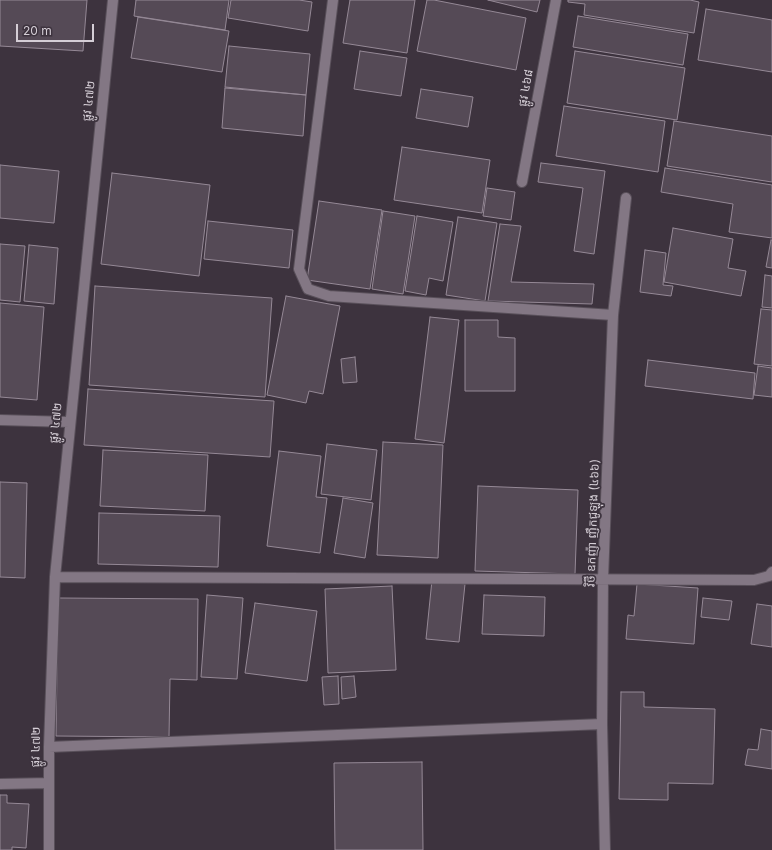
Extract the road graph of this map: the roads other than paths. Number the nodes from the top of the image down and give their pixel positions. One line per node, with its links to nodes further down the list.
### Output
1 (113, 0): 8 (street, ផ្លូវ ៤៧២)
2 (333, 0): 6 (street)
3 (556, 0): 4 (street, ផ្លូវ ៤៦៨)
4 (522, 182)
5 (626, 198): 6 (street, វិថី ឧកញ៉ា ញឹកជូឡុង (៤៦៦))
6 (613, 314): 11 (street, វិថី ឧកញ៉ា ញឹកជូឡុង (៤៦៦))
7 (0, 420): 8 (street)
8 (70, 422): 10 (street, ផ្លូវ ៤៧២)
9 (772, 572): 11 (street)
10 (55, 577): 11 (street); 13 (street, ផ្លូវ ៤៧២)
11 (603, 579): 12 (street, វិថី ឧកញ៉ា ញឹកជូឡុង (៤៦៦))
12 (602, 724): 13 (street); 17 (street, វិថី ឧកញ៉ា ញឹកជូឡុង (៤៦៦))
13 (49, 747): 14 (street, ផ្លូវ ៤៧២)
14 (49, 783): 15 (street); 16 (street, ផ្លូវ ៤៧២)
15 (0, 784)
16 (49, 850)
17 (605, 850)

